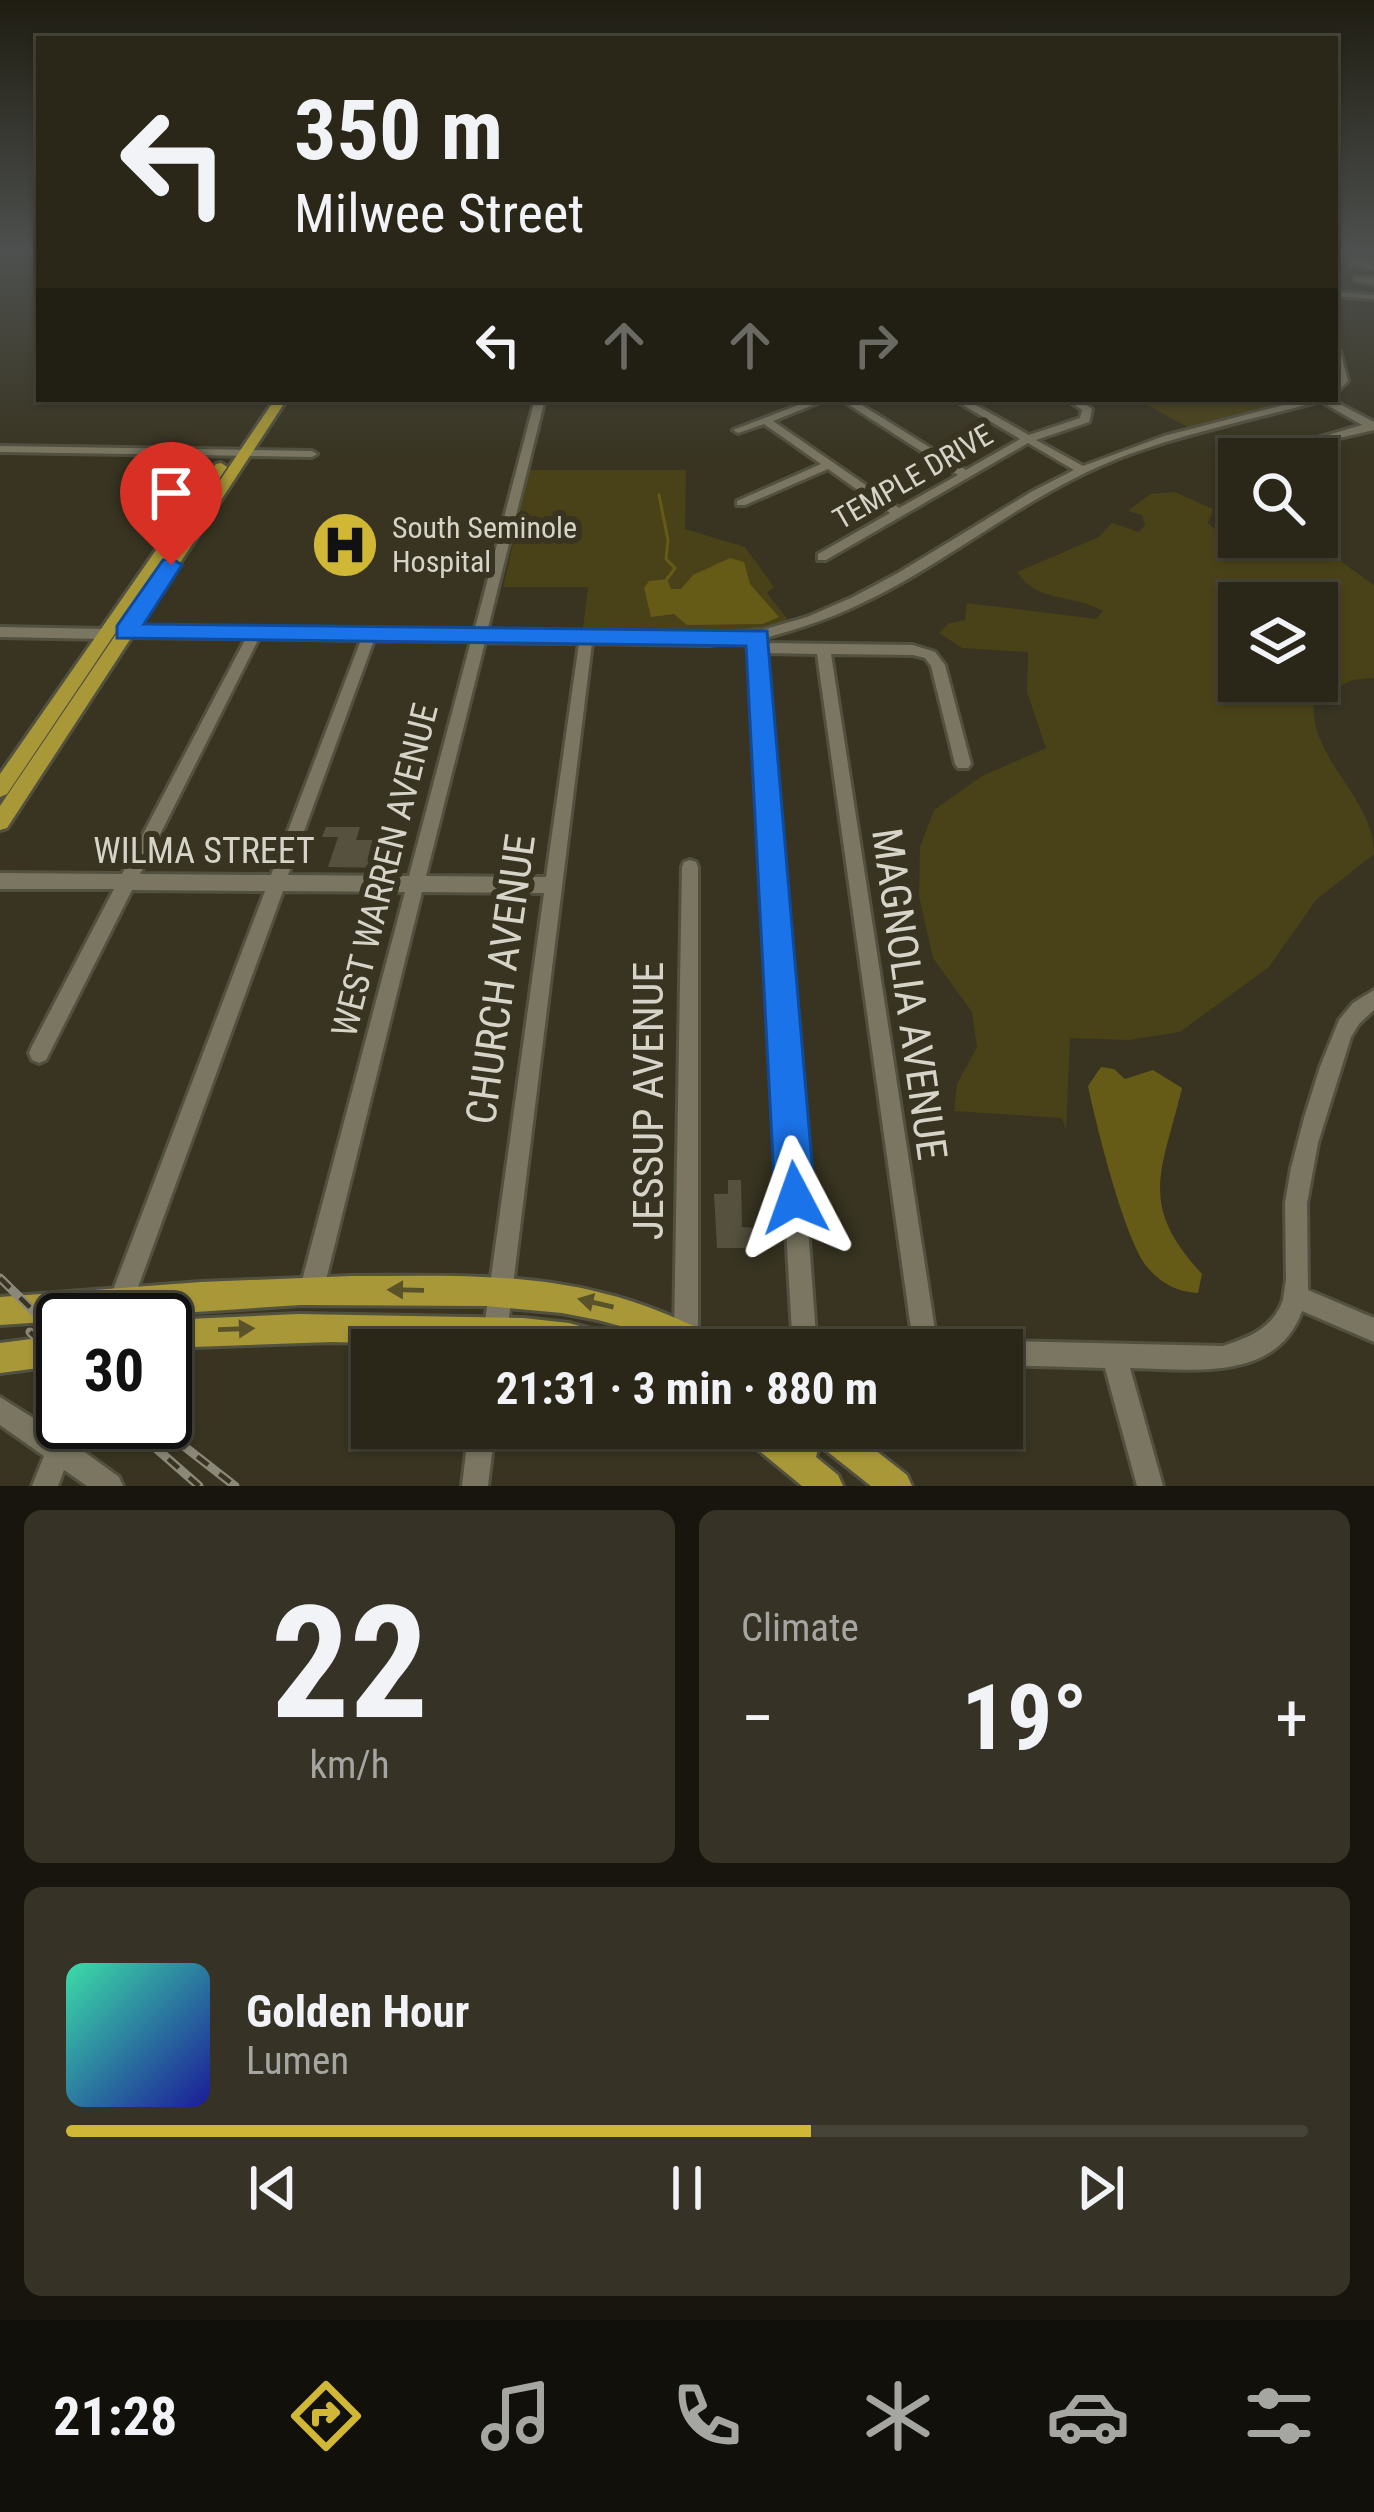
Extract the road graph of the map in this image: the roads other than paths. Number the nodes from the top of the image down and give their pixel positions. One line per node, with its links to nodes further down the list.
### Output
1 (266, 402): 16 (main road)
2 (279, 402): 16 (main road)
3 (539, 402): 28 (street, WEST WARREN AVENUE)
4 (815, 402): 10 (street)
5 (850, 402): 20 (street)
6 (963, 402): 14 (street)
7 (1076, 402): 14 (street, TEMPLE DRIVE)
8 (1311, 402): 19 (street)
9 (1327, 402): 11 (street)
10 (765, 420): 12 (street); 18 (street)
11 (1373, 426): 13 (street)
12 (738, 430)
13 (1330, 438)
14 (1028, 439): 19 (street); 20 (street, TEMPLE DRIVE)
15 (0, 449): 16 (street)
16 (240, 450): 17 (street); 24 (main road)
17 (315, 450)
18 (827, 465): 21 (street); 22 (street)
19 (1082, 470): 30 (street)
20 (966, 475): 22 (street, TEMPLE DRIVE)
21 (741, 503)
22 (898, 513): 23 (street, TEMPLE DRIVE)
23 (822, 557)
24 (118, 627): 25 (street); 26 (street); 34 (main road); 35 (main road)
25 (6, 632): 31 (street)
26 (255, 634): 27 (street); 38 (street)
27 (369, 636): 28 (street); 39 (street)
28 (478, 637): 29 (street); 40 (street, WEST WARREN AVENUE)
29 (586, 638): 30 (street); 41 (street, CHURCH AVENUE)
30 (758, 642): 32 (street); 55 (street)
31 (0, 647)
32 (823, 649): 33 (street); 56 (street, MAGNOLIA AVENUE)
33 (963, 764)
34 (0, 789)
35 (0, 822)
36 (690, 868): 54 (street, JESSUP AVENUE)
37 (0, 881): 38 (street, WILMA STREET)
38 (129, 882): 39 (street, WILMA STREET); 43 (street)
39 (277, 883): 40 (street, WILMA STREET); 46 (street)
40 (413, 884): 41 (street, WILMA STREET); 44 (street, WEST WARREN AVENUE)
41 (552, 885): 45 (street, CHURCH AVENUE)
42 (1374, 999): 48 (street)
43 (39, 1053)
44 (312, 1288): 45 (main road, one-way to 44); 47 (main road)
45 (500, 1291): 52 (street, CHURCH AVENUE); 53 (main road, one-way to 45)
46 (124, 1293)
47 (192, 1294)
48 (1299, 1298): 57 (street); 62 (street)
49 (36, 1307): 50 (main road)
50 (0, 1311)
51 (351, 1329): 58 (main road, one-way to 51)
52 (495, 1329)
53 (666, 1329)
54 (699, 1329)
55 (804, 1329)
56 (923, 1329)
57 (1374, 1330)
58 (192, 1332)
59 (36, 1353): 61 (main road)
60 (1023, 1354): 62 (street)
61 (0, 1358)
62 (1115, 1359): 76 (street)
63 (0, 1410): 64 (street)
64 (36, 1434)
65 (59, 1449): 71 (street); 72 (street)
66 (479, 1449): 73 (street)
67 (783, 1449): 70 (main road)
68 (802, 1449): 70 (main road)
69 (849, 1449): 75 (main road)
70 (799, 1462): 74 (main road)
71 (45, 1486)
72 (110, 1486)
73 (475, 1486)
74 (827, 1486)
75 (896, 1486)
76 (1150, 1486)

